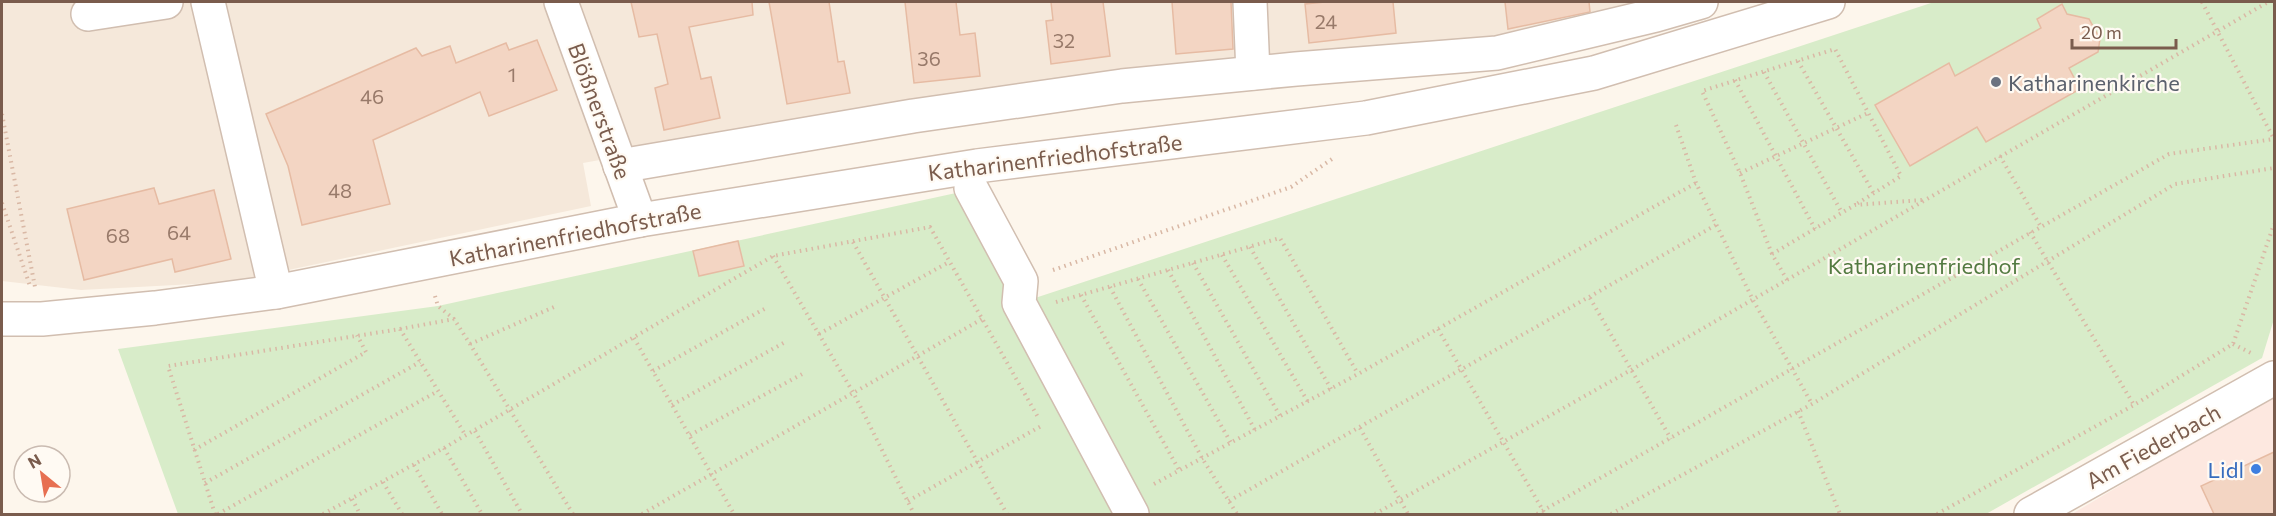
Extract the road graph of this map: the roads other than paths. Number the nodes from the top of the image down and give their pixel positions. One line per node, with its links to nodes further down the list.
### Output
1 (166, 2): 7 (street)
2 (208, 2): 12 (street)
3 (561, 2): 9 (street, Blößnerstraße)
4 (1250, 2): 8 (street)
5 (1701, 2): 8 (street)
6 (1828, 2): 11 (street, Katharinenfriedhofstraße)
7 (88, 14)
8 (1253, 74): 9 (street)
9 (620, 166): 11 (street, Blößnerstraße)
10 (971, 189): 15 (street)
11 (639, 220): 12 (street, Katharinenfriedhofstraße)
12 (276, 292): 13 (street, Katharinenfriedhofstraße)
13 (2, 319)
14 (2274, 378): 16 (street, Am Fiederbach)
15 (1132, 514)
16 (2031, 514)

